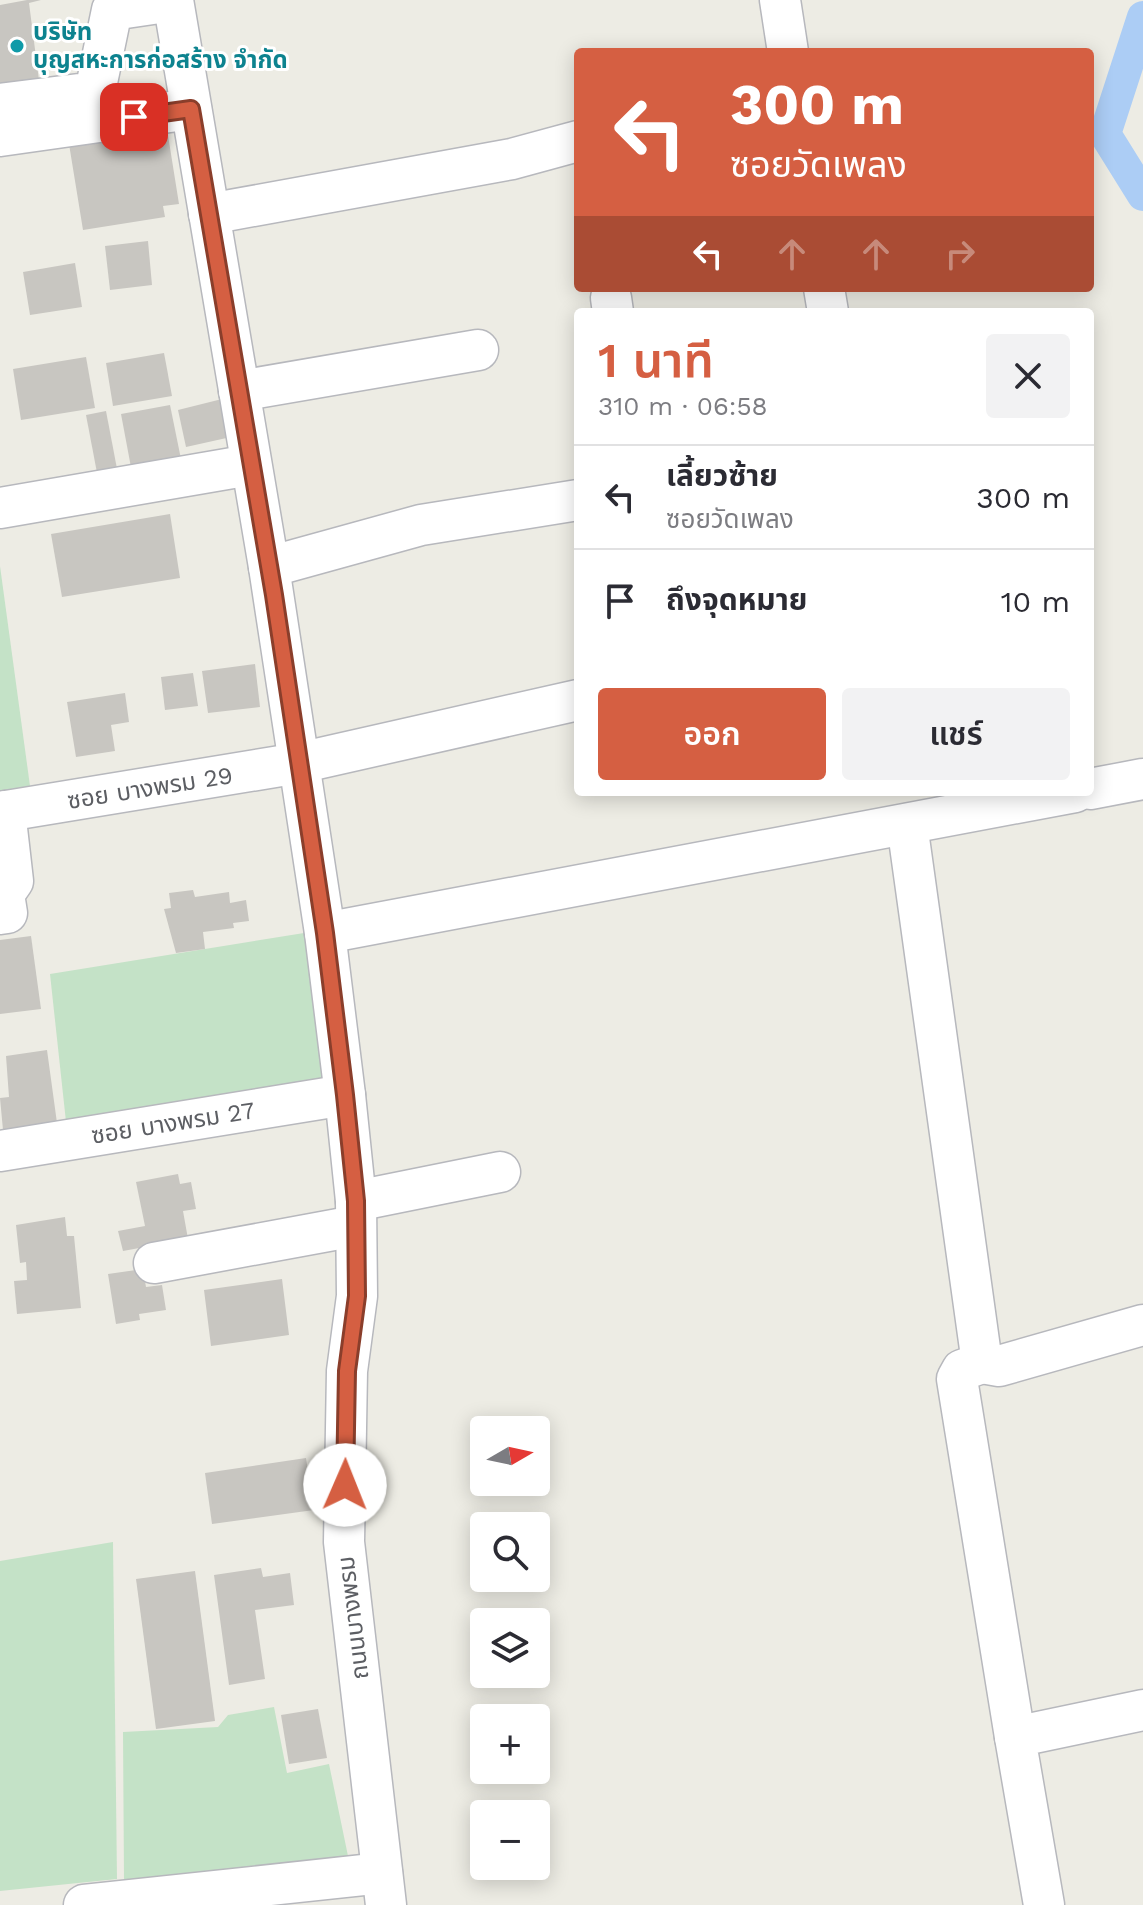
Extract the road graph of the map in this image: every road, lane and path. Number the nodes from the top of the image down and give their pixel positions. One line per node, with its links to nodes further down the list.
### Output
1 (780, 0): 3 (street)
2 (173, 1): 4 (street); 5 (street, ถนนบางพรม)
3 (787, 48)
4 (0, 104)
5 (191, 109): 6 (street); 8 (street, ถนนบางพรม)
6 (0, 136)
7 (574, 142): 8 (street)
8 (209, 214): 10 (street, ถนนบางพรม)
9 (478, 350): 10 (street)
10 (239, 391): 11 (street, ถนนบางพรม)
11 (250, 465): 13 (street); 14 (street, ถนนบางพรม)
12 (574, 501): 14 (street)
13 (0, 508)
14 (269, 567): 16 (street, ถนนบางพรม)
15 (574, 701): 16 (street, ซอย บางพรม 29)
16 (299, 763): 20 (street, ซอย บางพรม 29); 23 (street, ถนนบางพรม)
17 (1143, 779): 18 (street)
18 (1094, 788)
19 (1054, 796): 21 (street)
20 (3, 812): 22 (street)
21 (907, 824): 23 (street); 30 (street)
22 (0, 914)
23 (325, 933): 24 (street, ถนนบางพรม)
24 (345, 1095): 25 (street, ซอย บางพรม 27); 27 (street, ถนนบางพรม)
25 (0, 1151)
26 (500, 1172): 27 (street)
27 (356, 1214): 28 (street); 33 (street, ถนนบางพรม)
28 (154, 1263)
29 (1143, 1325): 30 (street)
30 (982, 1363): 32 (street)
31 (1143, 1710): 32 (street)
32 (1015, 1737): 35 (street)
33 (384, 1889): 34 (street)
34 (84, 1905)
35 (1044, 1905)

